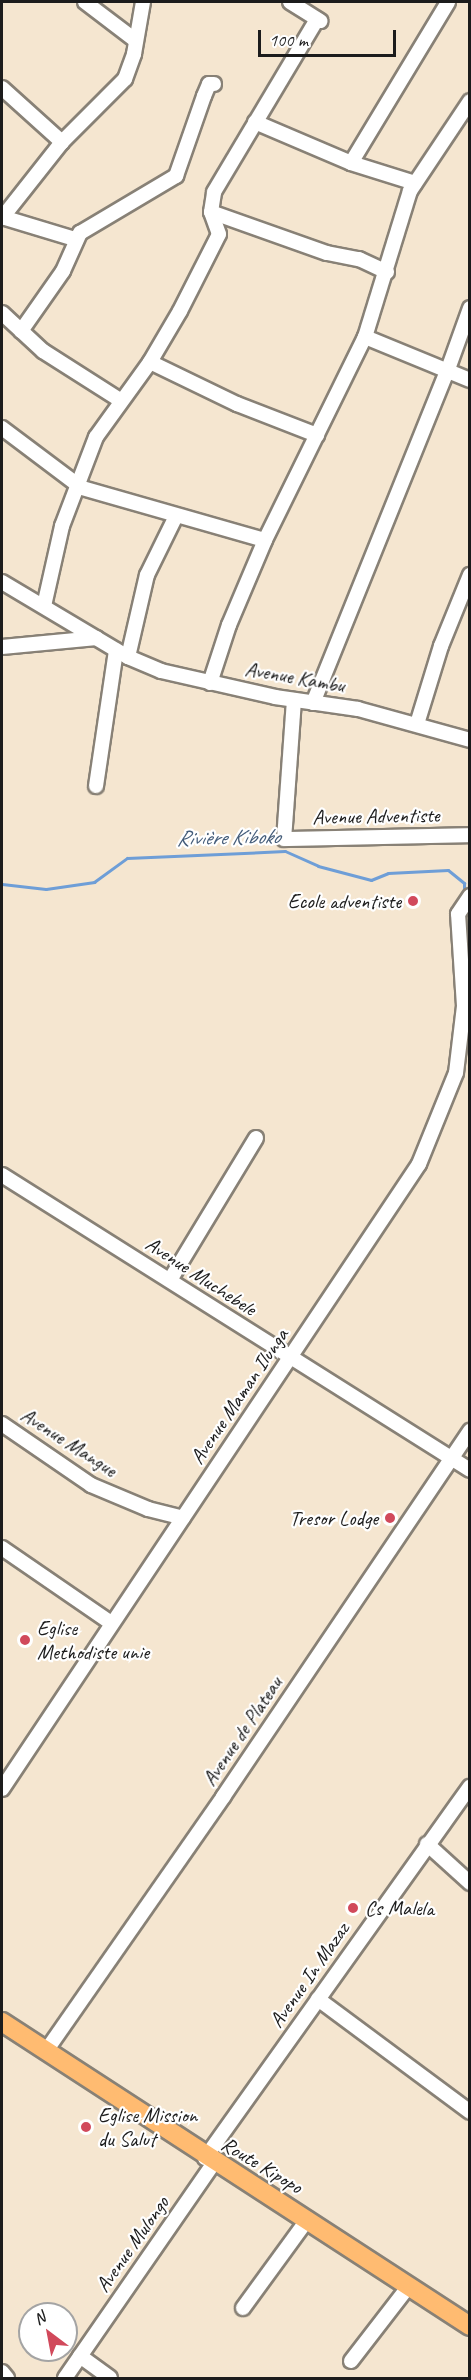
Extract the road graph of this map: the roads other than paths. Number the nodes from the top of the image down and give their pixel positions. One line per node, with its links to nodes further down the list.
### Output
1 (86, 2): 5 (street)
2 (143, 2): 5 (street)
3 (290, 2): 9 (street)
4 (448, 2): 11 (street)
5 (135, 40): 10 (street)
6 (214, 84): 15 (street)
7 (2, 88): 10 (street)
8 (470, 101): 12 (street)
9 (255, 122): 11 (street); 13 (street)
10 (62, 142): 14 (street)
11 (351, 163): 12 (street)
12 (415, 183): 16 (street)
13 (212, 212): 16 (street); 21 (street)
14 (2, 217): 15 (street)
15 (75, 238): 19 (street)
16 (387, 272): 20 (street)
17 (470, 308): 22 (street)
18 (2, 313): 19 (street)
19 (21, 331): 24 (street)
20 (365, 337): 22 (street); 26 (street)
21 (150, 362): 24 (street); 26 (street)
22 (447, 372): 23 (street); 40 (street)
23 (470, 380)
24 (120, 400): 27 (street)
25 (2, 428): 27 (street)
26 (317, 435): 29 (street)
27 (76, 486): 28 (street); 32 (street)
28 (176, 516): 29 (street); 37 (street)
29 (265, 540): 38 (street)
30 (470, 575): 41 (street)
31 (2, 582): 32 (street, Avenue Kambu)
32 (44, 606): 33 (street, Avenue Kambu)
33 (60, 617): 34 (street, Avenue Kambu); 35 (street)
34 (97, 638): 35 (street); 37 (street, Avenue Kambu)
35 (58, 642): 36 (street)
36 (2, 647)
37 (122, 654): 38 (street, Avenue Kambu); 43 (street)
38 (210, 683): 39 (street, Avenue Kambu)
39 (294, 700): 40 (street, Avenue Kambu); 44 (street, Avenue Adventiste)
40 (313, 703): 41 (street, Avenue Kambu)
41 (417, 724): 42 (street, Avenue Kambu)
42 (470, 740)
43 (96, 786)
44 (470, 835)
45 (467, 900): 46 (street, Avenue Maman Ilunga)
46 (467, 1007): 50 (street, Avenue Maman Ilunga)
47 (256, 1138): 49 (street)
48 (2, 1175): 49 (street, Avenue Muchebele)
49 (170, 1280): 50 (street, Avenue Muchebele)
50 (289, 1359): 53 (street, Avenue Muchebele); 55 (street, Avenue Maman Ilunga)
51 (2, 1424): 55 (street, Avenue Mangue)
52 (470, 1431): 53 (street, Avenue de Plateau)
53 (451, 1459): 54 (street, Avenue Muchebele); 64 (street, Avenue de Plateau)
54 (470, 1470)
55 (183, 1518): 57 (street, Avenue Maman Ilunga)
56 (2, 1548): 57 (street)
57 (111, 1623): 58 (street, Avenue Maman Ilunga)
58 (4, 1779)
59 (470, 1787): 60 (street, Avenue In Mazaz)
60 (427, 1844): 61 (street); 62 (street, Avenue In Mazaz)
61 (470, 1882)
62 (318, 1999): 65 (street); 66 (street, Avenue In Mazaz)
63 (2, 2022): 64 (main road, Route Kipopo)
64 (46, 2051): 66 (main road, Route Kipopo)
65 (470, 2112)
66 (209, 2160): 67 (main road, Route Kipopo); 71 (street, Avenue Mulongo)
67 (308, 2219): 68 (main road, Route Kipopo); 69 (street)
68 (409, 2286): 70 (main road, Route Kipopo); 72 (street)
69 (243, 2308)
70 (470, 2326)
71 (80, 2356): 75 (street, Avenue Mulongo); 76 (street)
72 (351, 2361)
73 (2, 2372): 74 (street)
74 (7, 2379)
75 (65, 2379)
76 (110, 2379)

